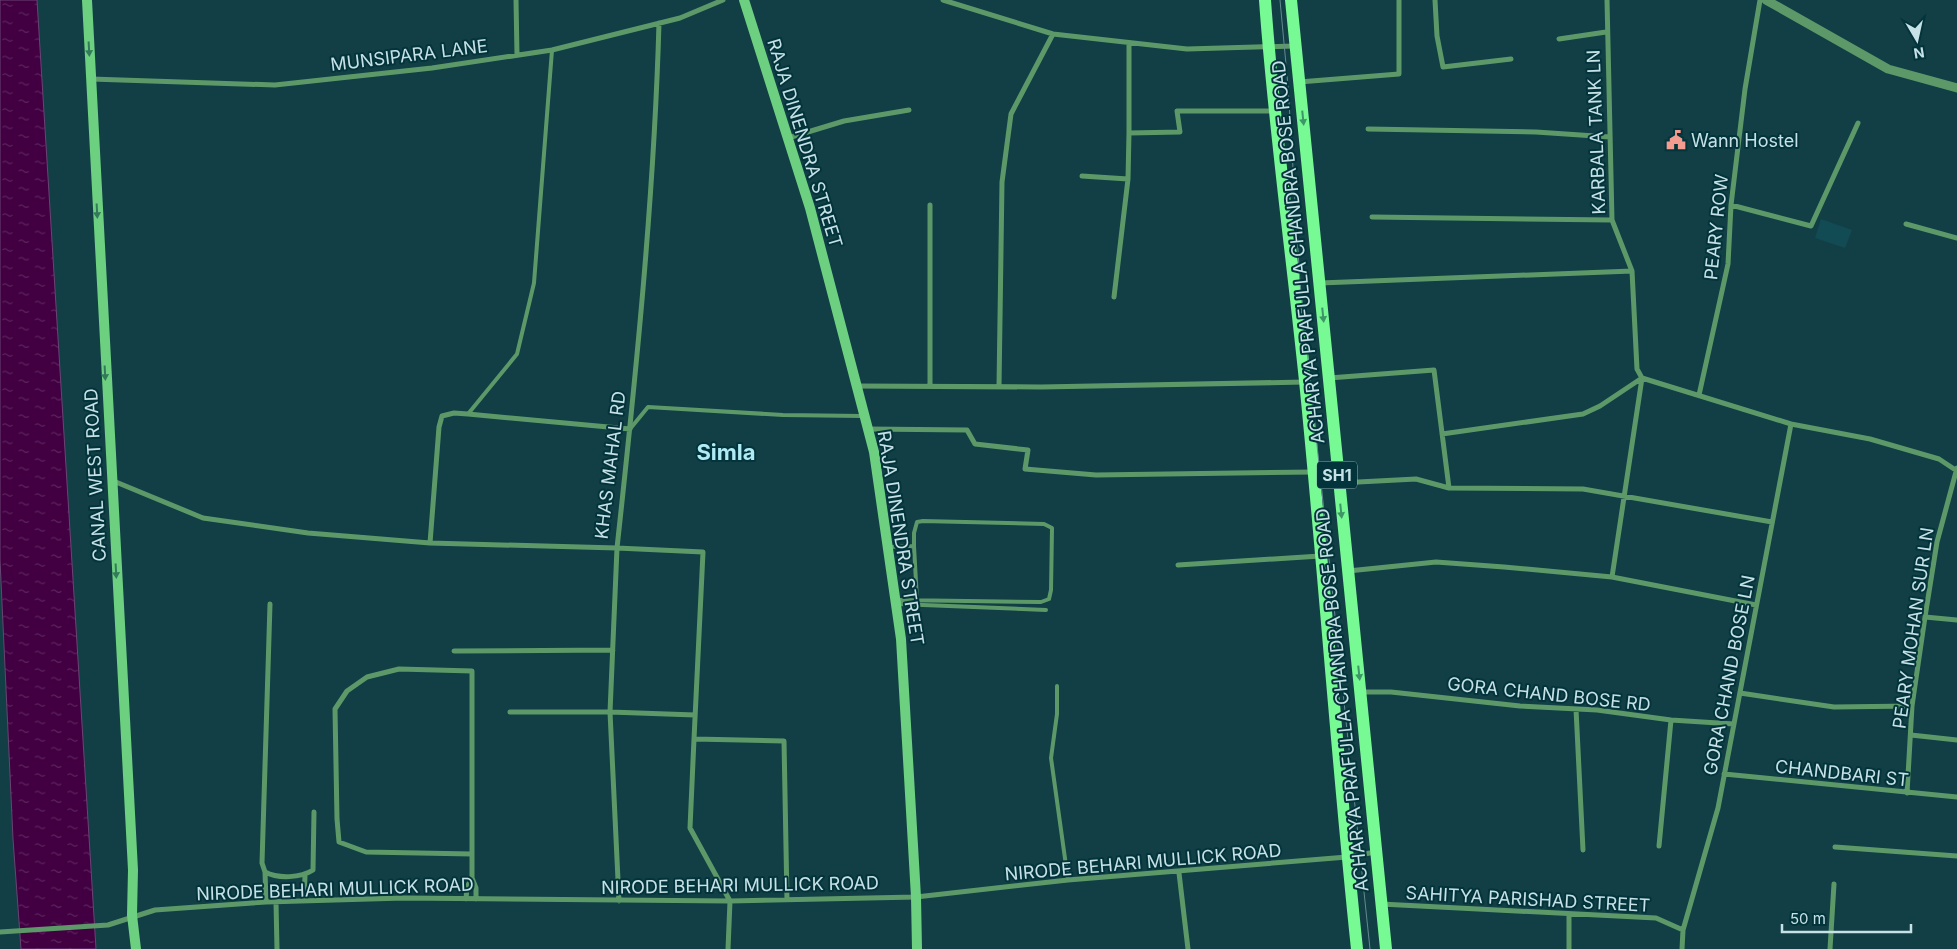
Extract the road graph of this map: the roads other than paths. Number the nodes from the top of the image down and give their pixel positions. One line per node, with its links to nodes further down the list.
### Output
1 (87, 0): 23 (main road, CANAL WEST ROAD, one-way to 23)
2 (516, 0): 21 (street)
3 (723, 0): 13 (street, MUNSIPARA LANE)
4 (744, 0): 32 (main road, RAJA DINENDRA STREET)
5 (943, 0): 15 (street)
6 (1265, 0): 19 (main road, ACHARYA PRAFULLA CHANDRA BOSE ROAD / SH1)
7 (1291, 0): 18 (main road, ACHARYA PRAFULLA CHANDRA BOSE ROAD / SH1)
8 (1399, 0): 24 (street)
9 (1435, 0): 22 (street)
10 (1607, 0): 14 (street, KARBALA TANK LN)
11 (1760, 0): 36 (street, PEARY ROW)
12 (1766, 0): 25 (street)
13 (659, 23): 20 (street, MUNSIPARA LANE); 55 (street, KHAS MAHAL RD)
14 (1606, 32): 16 (street); 31 (street, KARBALA TANK LN)
15 (1053, 34): 17 (street); 49 (street)
16 (1559, 39)
17 (1129, 43): 19 (street); 30 (street)
18 (1296, 46): 19 (street); 24 (main road, ACHARYA PRAFULLA CHANDRA BOSE ROAD / SH1)
19 (1268, 47): 27 (main road, ACHARYA PRAFULLA CHANDRA BOSE ROAD / SH1)
20 (552, 50): 21 (street, MUNSIPARA LANE); 51 (lane)
21 (517, 55): 23 (street, MUNSIPARA LANE)
22 (1511, 59)
23 (90, 79): 59 (main road, CANAL WEST ROAD, one-way to 59)
24 (1299, 82): 42 (main road, ACHARYA PRAFULLA CHANDRA BOSE ROAD / SH1, one-way to 42)
25 (1957, 88)
26 (909, 110): 32 (street)
27 (1274, 111): 30 (street); 46 (main road, ACHARYA PRAFULLA CHANDRA BOSE ROAD / SH1)
28 (1858, 123): 36 (street)
29 (1368, 129): 31 (street)
30 (1128, 133): 34 (street)
31 (1610, 137): 38 (street, KARBALA TANK LN)
32 (788, 138): 47 (main road, RAJA DINENDRA STREET)
33 (1082, 176): 34 (street)
34 (1128, 179): 43 (street)
35 (930, 205): 48 (street)
36 (1731, 205): 50 (street, PEARY ROW)
37 (1372, 217): 38 (street)
38 (1612, 220): 41 (street, KARBALA TANK LN)
39 (1906, 224): 40 (street)
40 (1957, 238)
41 (1632, 271): 42 (street); 45 (street, KARBALA TANK LN)
42 (1320, 283): 44 (main road, ACHARYA PRAFULLA CHANDRA BOSE ROAD / SH1, one-way to 44)
43 (1114, 297)
44 (1329, 378): 56 (street); 60 (main road, ACHARYA PRAFULLA CHANDRA BOSE ROAD / SH1)
45 (1642, 378): 50 (street); 56 (street); 62 (street)
46 (1305, 382): 49 (street); 58 (main road, ACHARYA PRAFULLA CHANDRA BOSE ROAD / SH1)
47 (857, 386): 48 (street); 52 (main road, RAJA DINENDRA STREET)
48 (930, 386): 49 (street)
49 (999, 386)
50 (1699, 396): 53 (street)
51 (468, 414): 55 (street); 64 (street)
52 (865, 416): 54 (main road, RAJA DINENDRA STREET); 55 (lane)
53 (1792, 424): 57 (street); 63 (street, GORA CHAND BOSE LN)
54 (868, 429): 58 (street); 66 (main road, RAJA DINENDRA STREET)
55 (630, 430): 67 (street, KHAS MAHAL RD)
56 (1442, 434): 61 (street)
57 (1957, 470): 77 (street, PEARY MOHAN SUR LN)
58 (1314, 472): 68 (main road, ACHARYA PRAFULLA CHANDRA BOSE ROAD / SH1)
59 (111, 480): 64 (street, KHAS MAHAL RD); 122 (main road, CANAL WEST ROAD, one-way to 122)
60 (1338, 484): 61 (street); 70 (main road, ACHARYA PRAFULLA CHANDRA BOSE ROAD / SH1, one-way to 70)
61 (1449, 488): 62 (street)
62 (1624, 496): 63 (street); 71 (street)
63 (1772, 522): 75 (street, GORA CHAND BOSE LN)
64 (430, 543): 67 (street, KHAS MAHAL RD)
65 (914, 546): 66 (lane); 72 (lane); 72 (lane)
66 (888, 547): 73 (main road, RAJA DINENDRA STREET)
67 (616, 548): 79 (street); 88 (street)
68 (1322, 556): 69 (street); 104 (main road, ACHARYA PRAFULLA CHANDRA BOSE ROAD / SH1)
69 (1178, 565)
70 (1348, 571): 71 (street); 82 (main road, ACHARYA PRAFULLA CHANDRA BOSE ROAD / SH1, one-way to 82)
71 (1612, 577): 75 (street)
72 (916, 600): 73 (lane)
73 (896, 602): 76 (lane); 111 (main road, RAJA DINENDRA STREET)
74 (270, 604): 105 (street)
75 (1756, 605): 83 (street, GORA CHAND BOSE LN)
76 (1046, 610)
77 (1925, 616): 78 (street); 84 (street, PEARY MOHAN SUR LN)
78 (1957, 620)
79 (613, 650): 80 (street); 87 (street)
80 (454, 652)
81 (1057, 686): 109 (lane)
82 (1361, 692): 85 (street, GORA CHAND BOSE RD); 101 (main road, ACHARYA PRAFULLA CHANDRA BOSE ROAD / SH1)
83 (1740, 692): 84 (street); 90 (street, GORA CHAND BOSE LN)
84 (1912, 706): 91 (street, PEARY MOHAN SUR LN)
85 (1576, 709): 89 (street, GORA CHAND BOSE RD); 100 (street)
86 (510, 712): 87 (street)
87 (610, 712): 88 (street); 116 (street)
88 (695, 715): 92 (street)
89 (1671, 720): 90 (street, GORA CHAND BOSE RD); 98 (street)
90 (1734, 724): 94 (street, GORA CHAND BOSE LN)
91 (1911, 735): 93 (street); 95 (street, PEARY MOHAN SUR LN)
92 (694, 739): 114 (street); 117 (street)
93 (1957, 740)
94 (1724, 774): 95 (street, CHANDBARI ST); 123 (street, GORA CHAND BOSE LN)
95 (1907, 793): 96 (street, CHANDBARI ST)
96 (1957, 797)
97 (314, 812): 107 (street)
98 (1659, 846)
99 (1835, 847): 103 (street)
100 (1583, 850)
101 (1376, 852): 104 (street, NIRODE BEHARI MULLICK ROAD); 120 (main road, ACHARYA PRAFULLA CHANDRA BOSE ROAD / SH1)
102 (472, 854): 102 (street); 108 (street)
103 (1957, 856)
104 (1347, 857): 106 (street, NIRODE BEHARI MULLICK ROAD); 130 (main road, ACHARYA PRAFULLA CHANDRA BOSE ROAD / SH1)
105 (265, 872): 107 (street); 118 (street)
106 (1179, 873): 109 (street, NIRODE BEHARI MULLICK ROAD); 129 (street)
107 (305, 876): 115 (street)
108 (472, 878): 112 (street); 113 (street)
109 (1068, 880): 111 (street, NIRODE BEHARI MULLICK ROAD)
110 (1834, 884): 134 (street)
111 (916, 897): 114 (street, NIRODE BEHARI MULLICK ROAD); 128 (main road, RAJA DINENDRA STREET)
112 (466, 899): 113 (street, NIRODE BEHARI MULLICK ROAD); 115 (street, NIRODE BEHARI MULLICK ROAD)
113 (476, 899): 116 (street, NIRODE BEHARI MULLICK ROAD)
114 (787, 900): 117 (street, NIRODE BEHARI MULLICK ROAD)
115 (304, 901): 119 (street, NIRODE BEHARI MULLICK ROAD)
116 (619, 901): 117 (street, NIRODE BEHARI MULLICK ROAD)
117 (730, 901): 127 (street)
118 (266, 902): 119 (street, NIRODE BEHARI MULLICK ROAD); 122 (street, NIRODE BEHARI MULLICK ROAD)
119 (276, 902): 126 (street)
120 (1380, 904): 121 (street, SAHITYA PARISHAD STREET); 131 (main road, ACHARYA PRAFULLA CHANDRA BOSE ROAD / SH1)
121 (1569, 914): 123 (street, SAHITYA PARISHAD STREET); 132 (street)
122 (132, 916): 124 (street, NIRODE BEHARI MULLICK ROAD); 125 (main road, CANAL WEST ROAD)
123 (1683, 930): 133 (street)
124 (0, 932)
125 (136, 949)
126 (277, 949)
127 (728, 949)
128 (917, 949)
129 (1188, 949)
130 (1357, 949)
131 (1386, 949)
132 (1569, 949)
133 (1682, 949)
134 (1830, 949)

